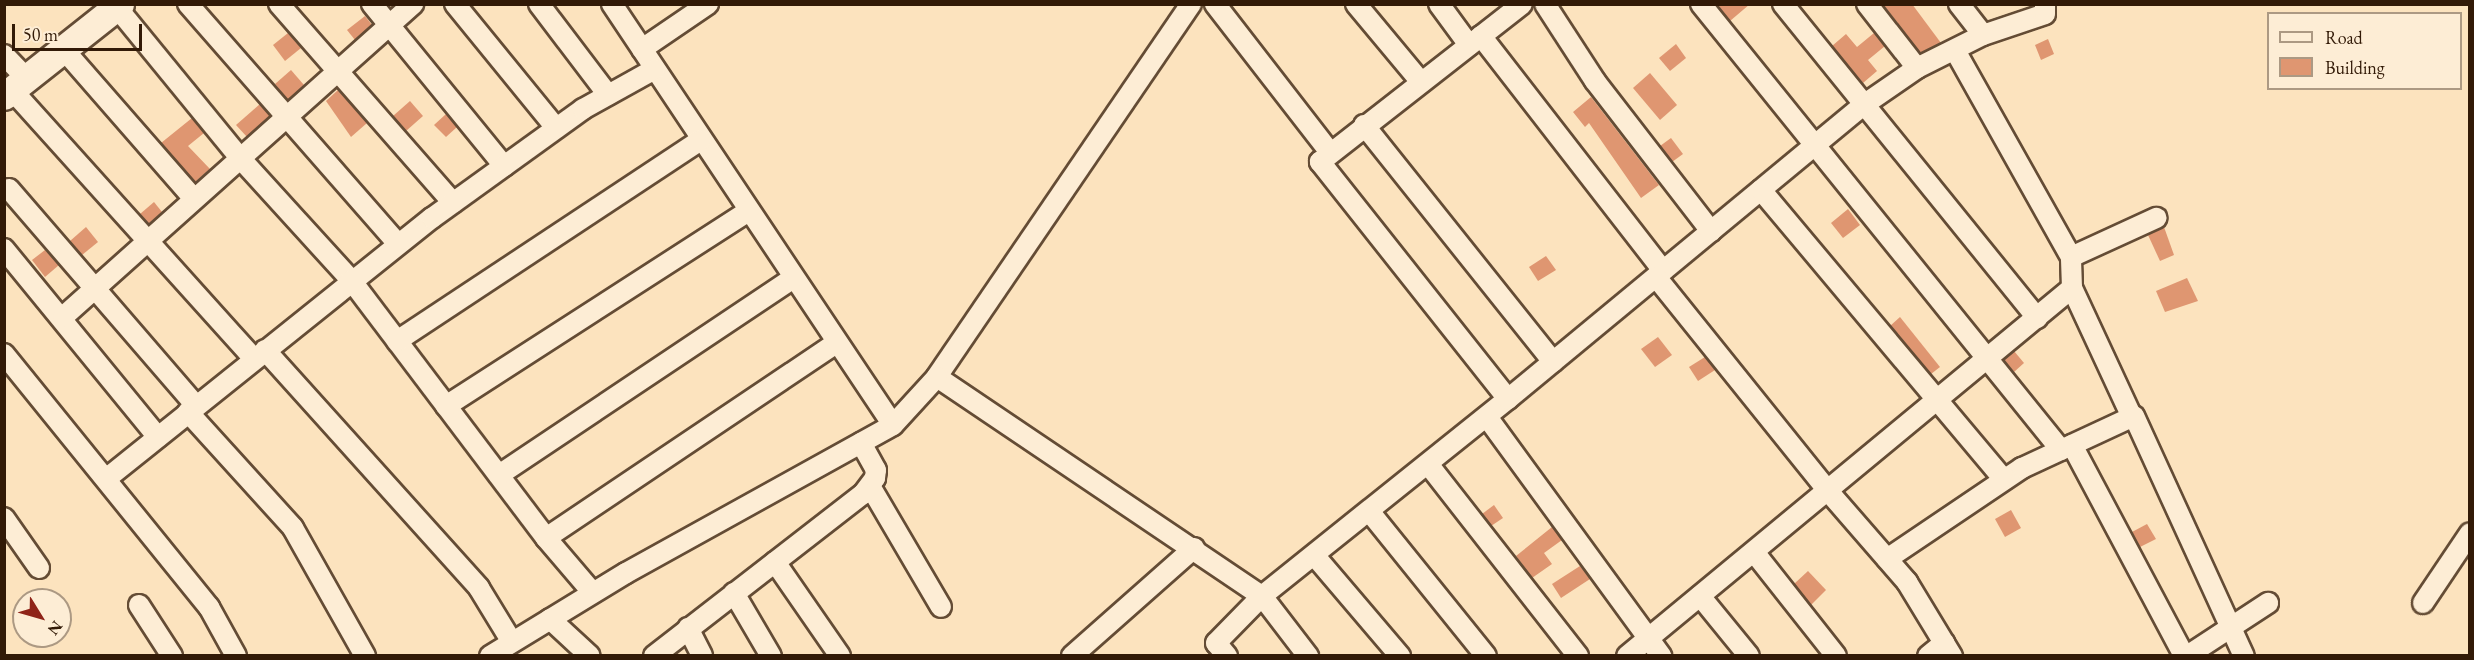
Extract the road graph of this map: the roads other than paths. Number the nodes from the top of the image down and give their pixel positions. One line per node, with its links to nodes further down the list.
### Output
1 (188, 4): 35 (street)
2 (279, 4): 30 (street)
3 (372, 4): 21 (street)
4 (413, 4): 21 (street)
5 (455, 4): 37 (street)
6 (539, 4): 33 (street)
7 (708, 4): 24 (street)
8 (1191, 4): 67 (street)
9 (1215, 4): 40 (street)
10 (1356, 4): 31 (street)
11 (1439, 4): 23 (street)
12 (1522, 4): 23 (street)
13 (1545, 4): 49 (street)
14 (1701, 4): 39 (street)
15 (1783, 4): 34 (street)
16 (1867, 4): 28 (street)
17 (1959, 4): 22 (street)
18 (2045, 4): 22 (street)
19 (117, 5): 25 (street); 41 (street)
20 (620, 7): 24 (street)
21 (389, 26): 30 (street); 42 (street)
22 (1983, 35): 26 (street)
23 (1475, 41): 31 (street); 54 (street)
24 (642, 49): 29 (street)
25 (65, 51): 32 (street); 45 (street)
26 (1956, 52): 28 (street); 53 (street)
27 (4, 55): 32 (street)
28 (1917, 68): 34 (street)
29 (655, 69): 33 (street); 38 (street)
30 (337, 72): 35 (street); 46 (street)
31 (1421, 82): 36 (street)
32 (15, 88): 50 (street)
33 (608, 95): 37 (street)
34 (1862, 106): 39 (street); 60 (street)
35 (288, 115): 41 (street); 51 (street)
36 (1364, 125): 40 (street); 66 (street)
37 (556, 128): 42 (street)
38 (701, 140): 47 (street); 61 (street)
39 (1815, 144): 44 (street); 65 (street)
40 (1330, 152): 68 (street)
41 (240, 158): 45 (street); 56 (street)
42 (504, 166): 46 (street)
43 (9, 189): 57 (street)
44 (1761, 189): 49 (street); 69 (street)
45 (194, 199): 50 (street)
46 (453, 203): 51 (street)
47 (749, 212): 55 (street); 70 (street)
48 (2156, 218): 53 (street)
49 (1711, 231): 54 (street)
50 (147, 240): 57 (street); 64 (street)
51 (398, 243): 56 (street)
52 (4, 249): 59 (street)
53 (2071, 257): 58 (street)
54 (1660, 274): 66 (street); 83 (street)
55 (793, 278): 62 (street); 79 (street)
56 (351, 280): 61 (street); 64 (street)
57 (94, 287): 59 (street); 71 (street)
58 (2072, 288): 60 (street); 73 (street)
59 (63, 317): 75 (street)
60 (2037, 318): 65 (street)
61 (397, 341): 70 (street)
62 (836, 343): 74 (street); 87 (street)
63 (4, 354): 80 (street)
64 (259, 354): 71 (street); 106 (street)
65 (1988, 358): 69 (street); 77 (street)
66 (1553, 362): 68 (street)
67 (937, 377): 74 (street); 88 (street)
68 (1508, 399): 72 (street)
69 (1936, 401): 81 (street); 83 (street)
70 (446, 406): 79 (street)
71 (192, 409): 75 (street); 110 (street)
72 (1487, 417): 78 (street); 105 (street)
73 (2132, 417): 77 (street); 103 (street)
74 (893, 425): 76 (street)
75 (158, 437): 80 (street)
76 (861, 443): 82 (street); 94 (street)
77 (2067, 447): 81 (street); 128 (street)
78 (1428, 464): 84 (street); 122 (street)
79 (499, 475): 87 (street)
80 (106, 479): 109 (street)
81 (2004, 480): 91 (street)
82 (870, 486): 92 (street); 101 (street)
83 (1828, 491): 89 (street); 91 (street)
84 (1369, 511): 90 (street); 121 (street)
85 (4, 518): 93 (street)
86 (2469, 533): 99 (street)
87 (546, 538): 94 (street)
88 (1194, 548): 96 (street); 117 (street)
89 (1754, 552): 97 (street); 126 (street)
90 (1314, 555): 96 (street); 120 (street)
91 (1887, 559): 107 (street)
92 (775, 562): 95 (street); 116 (street)
93 (39, 568)
94 (592, 593): 102 (street)
95 (735, 593): 104 (street); 115 (street)
96 (1262, 596): 118 (street); 119 (street)
97 (1700, 596): 105 (street); 125 (street)
98 (2268, 603): 103 (street)
99 (2422, 603)
100 (139, 605): 108 (street)
101 (941, 606)
102 (550, 619): 106 (street); 112 (street)
103 (2231, 627): 128 (street); 129 (street)
104 (688, 628): 113 (street); 114 (street)
105 (1648, 639): 123 (street); 124 (street)
106 (512, 642): 111 (street)
107 (1948, 649): 127 (street)
108 (171, 656)
109 (236, 656)
110 (365, 656)
111 (490, 656)
112 (590, 656)
113 (654, 656)
114 (702, 656)
115 (771, 656)
116 (840, 656)
117 (1072, 656)
118 (1227, 656)
119 (1308, 656)
120 (1400, 656)
121 (1486, 656)
122 (1578, 656)
123 (1628, 656)
124 (1661, 656)
125 (1749, 656)
126 (1836, 656)
127 (1928, 656)
128 (2186, 656)
129 (2244, 656)

